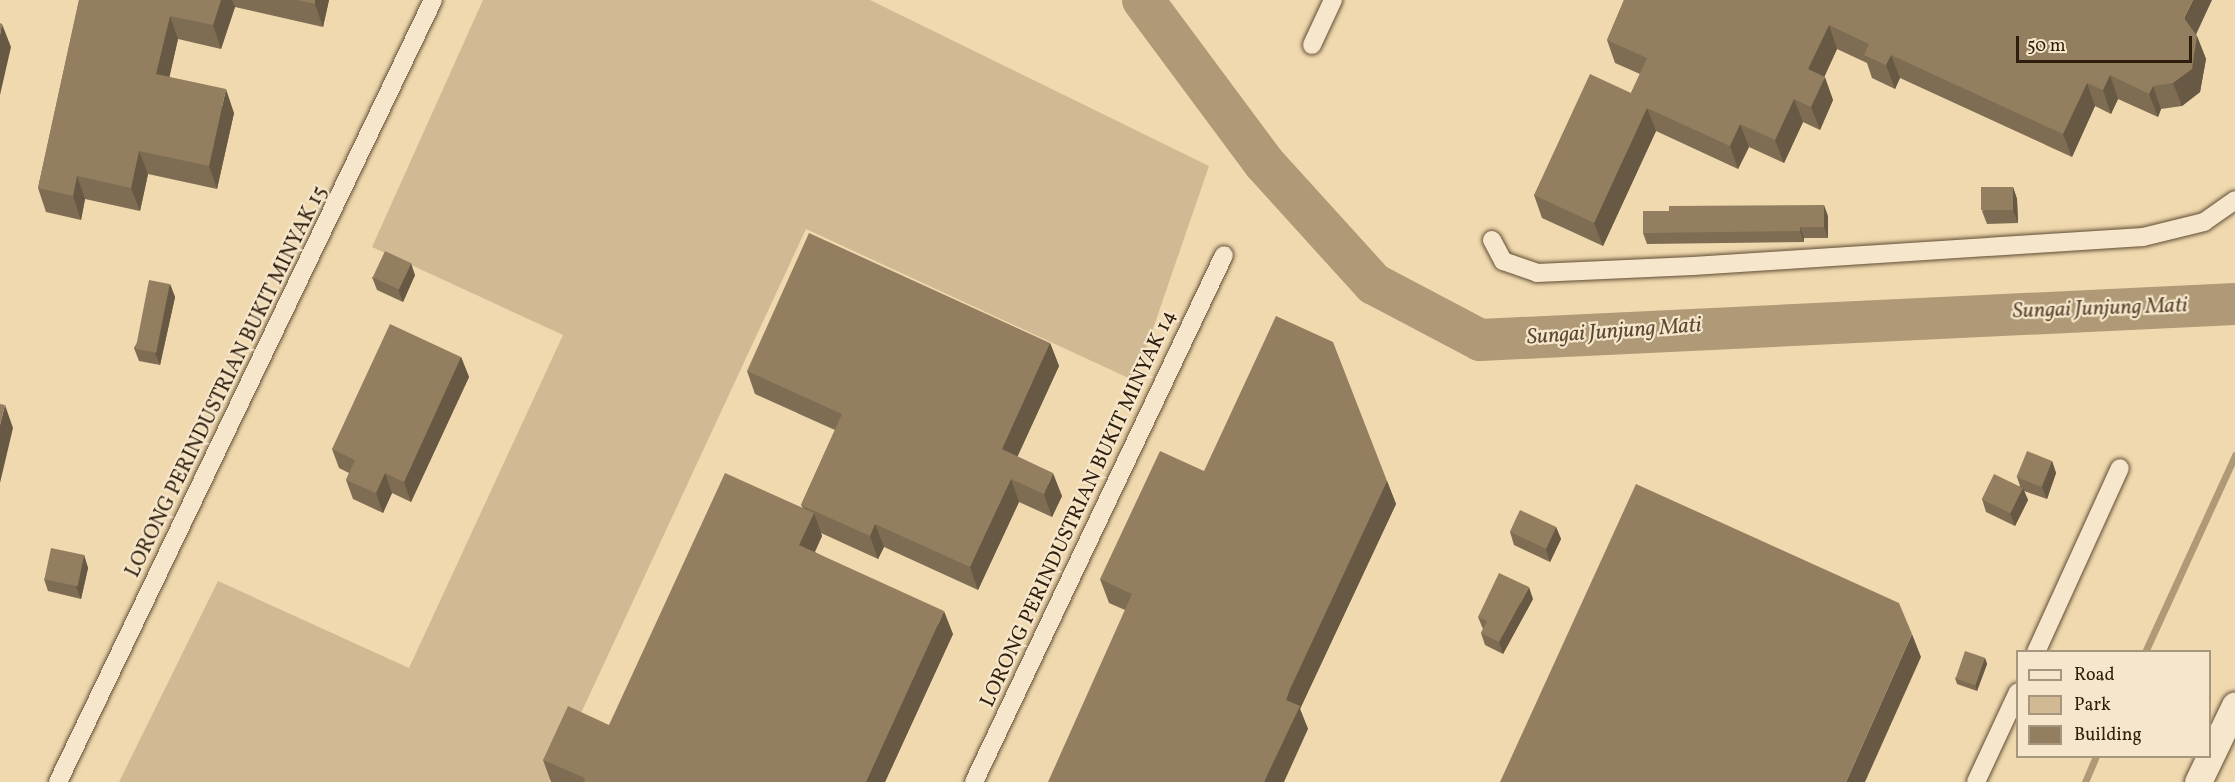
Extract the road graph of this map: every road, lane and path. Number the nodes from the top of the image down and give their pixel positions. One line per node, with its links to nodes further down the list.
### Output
1 (433, 0): 13 (street, LORONG PERINDUSTRIAN BUKIT MINYAK 15)
2 (1333, 0): 3 (street)
3 (1312, 45)
4 (2235, 200): 5 (street)
5 (1492, 240)
6 (1224, 255): 14 (street, LORONG PERINDUSTRIAN BUKIT MINYAK 14)
7 (2120, 468): 8 (street)
8 (2036, 650)
9 (2016, 696): 15 (street)
10 (2235, 705): 11 (main road)
11 (2211, 755)
12 (2210, 758): 16 (main road)
13 (58, 782)
14 (974, 782)
15 (1976, 782)
16 (2198, 782)

